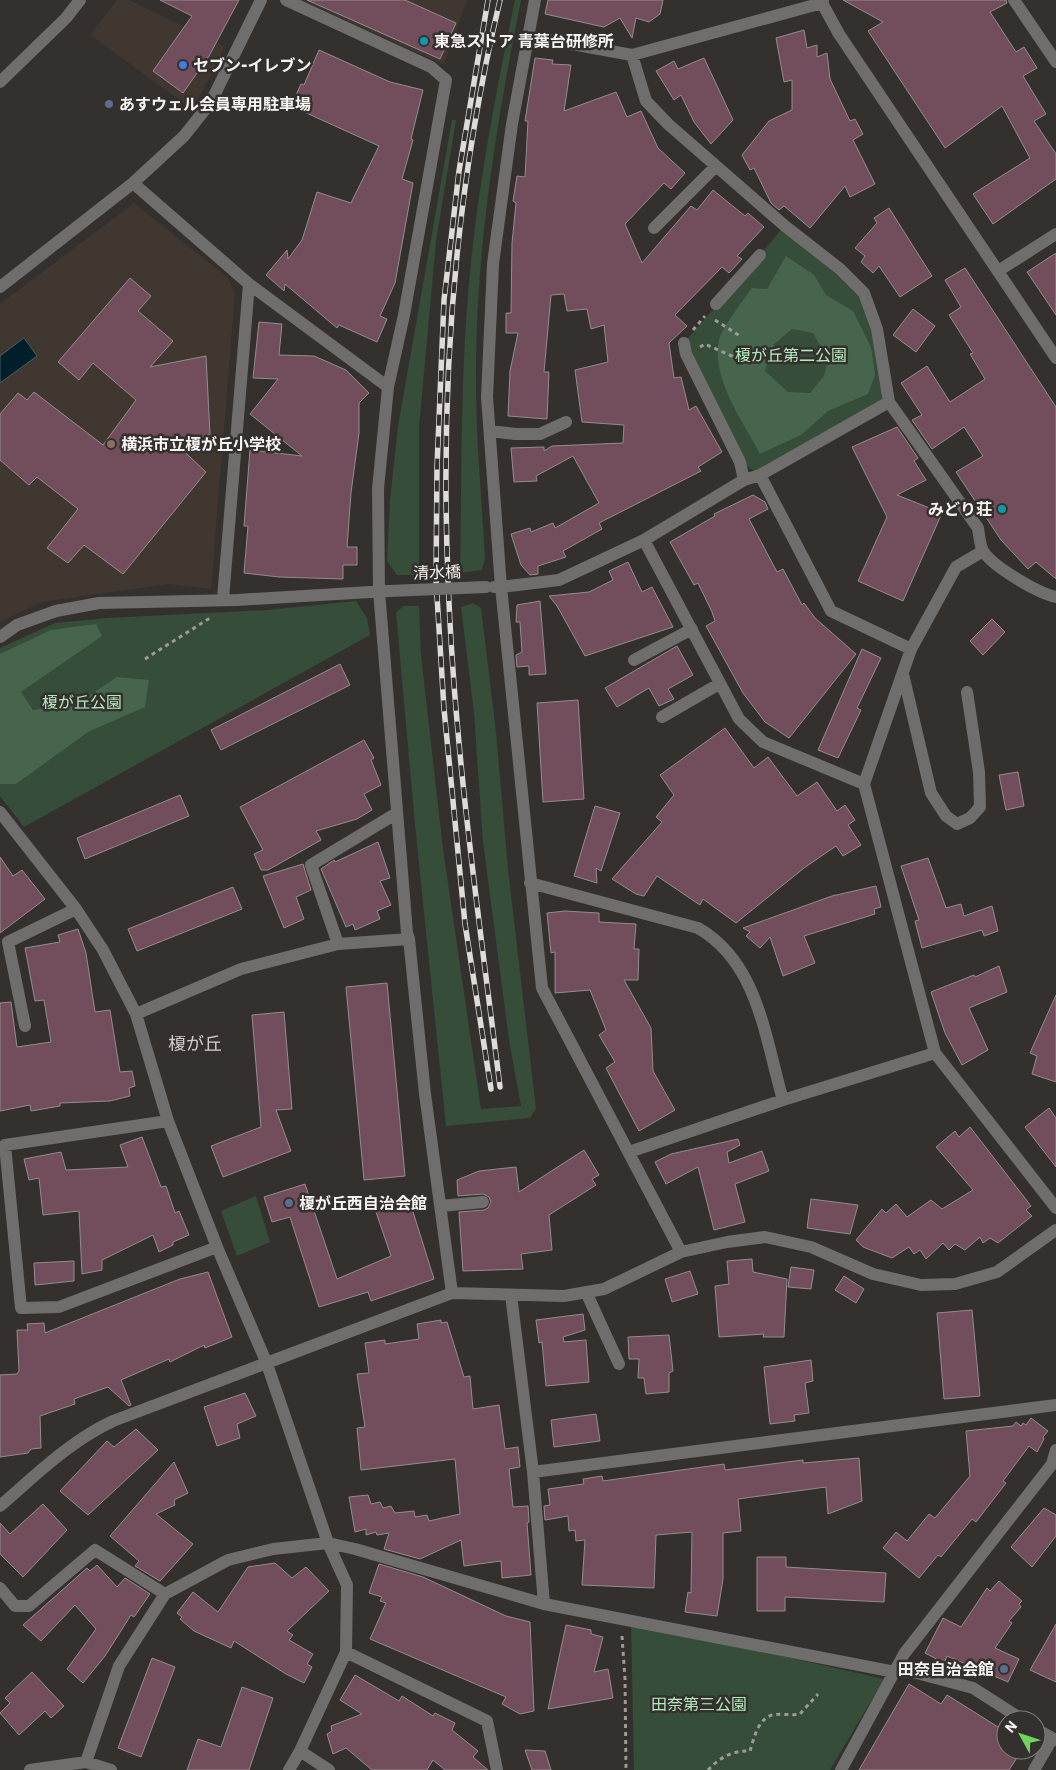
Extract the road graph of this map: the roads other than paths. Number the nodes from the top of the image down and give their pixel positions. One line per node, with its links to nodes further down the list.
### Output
1 (80, 0): 10 (street)
2 (261, 0): 12 (street)
3 (286, 0): 22 (street)
4 (535, 0): 7 (street)
5 (1014, 0): 9 (street)
6 (822, 2): 8 (street); 16 (street)
7 (528, 36): 8 (street); 25 (street)
8 (632, 55): 11 (street)
9 (1056, 62)
10 (0, 82)
11 (716, 166): 13 (street); 23 (street)
12 (133, 183): 17 (street); 18 (street)
13 (654, 228)
14 (1056, 234): 16 (street)
15 (760, 255): 19 (street)
16 (998, 271): 21 (street)
17 (249, 284): 22 (street); 33 (street)
18 (0, 287)
19 (716, 304)
20 (685, 348): 27 (street)
21 (1056, 358)
22 (388, 387): 31 (street)
23 (889, 402): 26 (street, 清水橋); 29 (street)
24 (566, 422): 25 (street)
25 (490, 431): 30 (street)
26 (760, 475): 27 (street, 清水橋); 36 (street)
27 (744, 480): 28 (street, 清水橋)
28 (644, 540): 30 (street, 清水橋); 34 (street)
29 (983, 551): 32 (street); 36 (street)
30 (500, 587): 31 (street, 清水橋, bridge); 45 (street)
31 (384, 591): 33 (street, 清水橋); 44 (street)
32 (1056, 597)
33 (223, 599): 35 (street, 清水橋)
34 (692, 629): 37 (street); 39 (street)
35 (0, 637)
36 (911, 649): 38 (street)
37 (634, 660)
38 (903, 673): 40 (street); 42 (street)
39 (719, 684): 41 (street); 42 (street)
40 (967, 692)
41 (662, 717)
42 (864, 784): 51 (street)
43 (0, 812): 46 (street)
44 (397, 813): 47 (street); 48 (street)
45 (530, 883): 52 (street); 54 (street)
46 (76, 908): 49 (street); 50 (street)
47 (410, 939): 48 (street); 56 (street)
48 (338, 944): 49 (street)
49 (136, 1014): 53 (street)
50 (25, 1026)
51 (934, 1053): 52 (street); 57 (street)
52 (783, 1100): 54 (street)
53 (168, 1120): 59 (street); 59 (street)
54 (629, 1152): 60 (street)
55 (484, 1202): 56 (street)
56 (441, 1206): 62 (street)
57 (1056, 1208)
58 (1056, 1230): 60 (street)
59 (217, 1248): 64 (street)
60 (681, 1252): 61 (street)
61 (586, 1292): 63 (street); 65 (street)
62 (452, 1293): 63 (street); 64 (street)
63 (511, 1295): 68 (street)
64 (266, 1364): 69 (street); 70 (street)
65 (619, 1364)
66 (1056, 1405): 68 (street)
67 (1056, 1450): 75 (street)
68 (533, 1472): 73 (street)
69 (0, 1506)
70 (328, 1543): 72 (street); 73 (street); 74 (street)
71 (0, 1588): 72 (street)
72 (165, 1594): 79 (street)
73 (544, 1604): 75 (street)
74 (346, 1652): 78 (street); 84 (street)
75 (895, 1672): 76 (street); 85 (street)
76 (1007, 1710)
77 (1054, 1740): 86 (street)
78 (300, 1751): 82 (street); 83 (street)
79 (86, 1762): 80 (street); 81 (street)
80 (30, 1770)
81 (111, 1770)
82 (290, 1770)
83 (329, 1770)
84 (497, 1770)
85 (841, 1770)
86 (1034, 1770)

